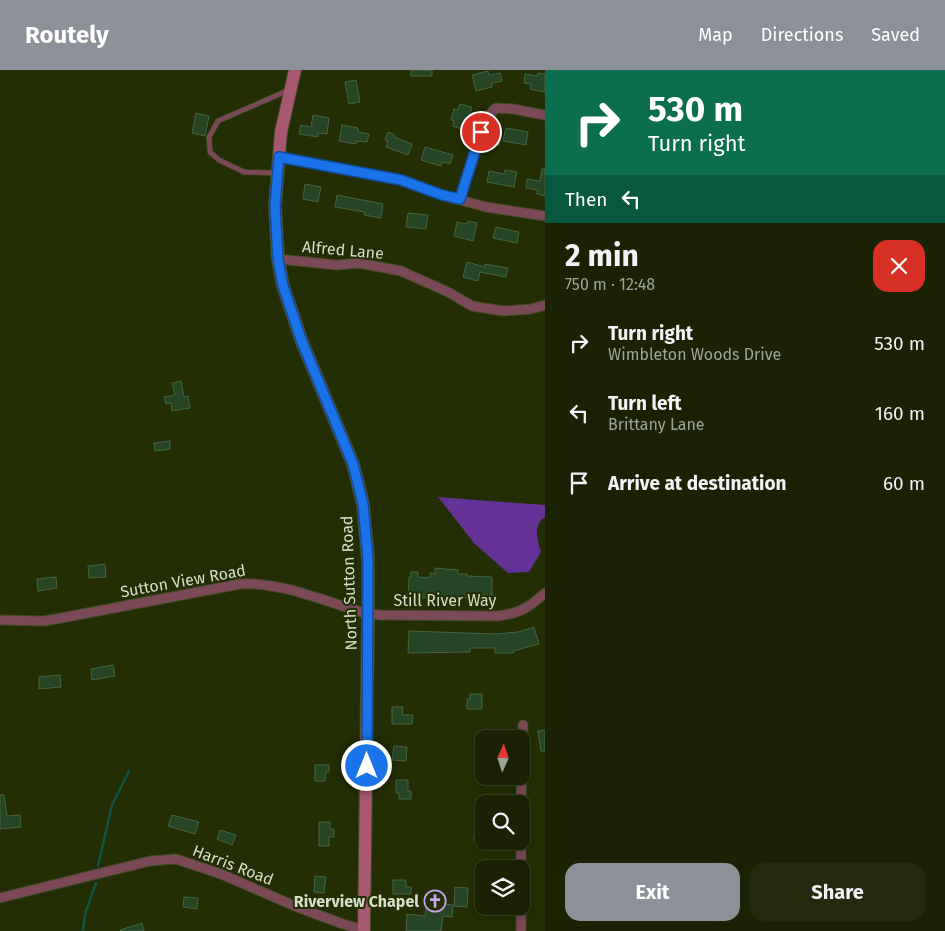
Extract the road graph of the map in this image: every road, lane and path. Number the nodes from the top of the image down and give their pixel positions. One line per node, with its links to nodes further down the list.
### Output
1 (295, 70): 2 (main road, North Sutton Road)
2 (290, 90): 4 (main road, North Sutton Road); 5 (lane)
3 (545, 115): 6 (street)
4 (279, 157): 5 (main road, North Sutton Road); 6 (street)
5 (278, 173): 8 (main road, North Sutton Road)
6 (460, 199): 7 (street)
7 (545, 216)
8 (278, 259): 9 (street, Alfred Lane); 11 (main road, North Sutton Road)
9 (545, 305)
10 (545, 593): 11 (street, Still River Way)
11 (368, 614): 12 (street, Sutton View Road); 17 (main road, North Sutton Road)
12 (0, 620)
13 (523, 725): 14 (street)
14 (521, 795)
15 (0, 898): 17 (street, Harris Road)
16 (521, 915): 18 (street)
17 (364, 931)
18 (521, 931)

